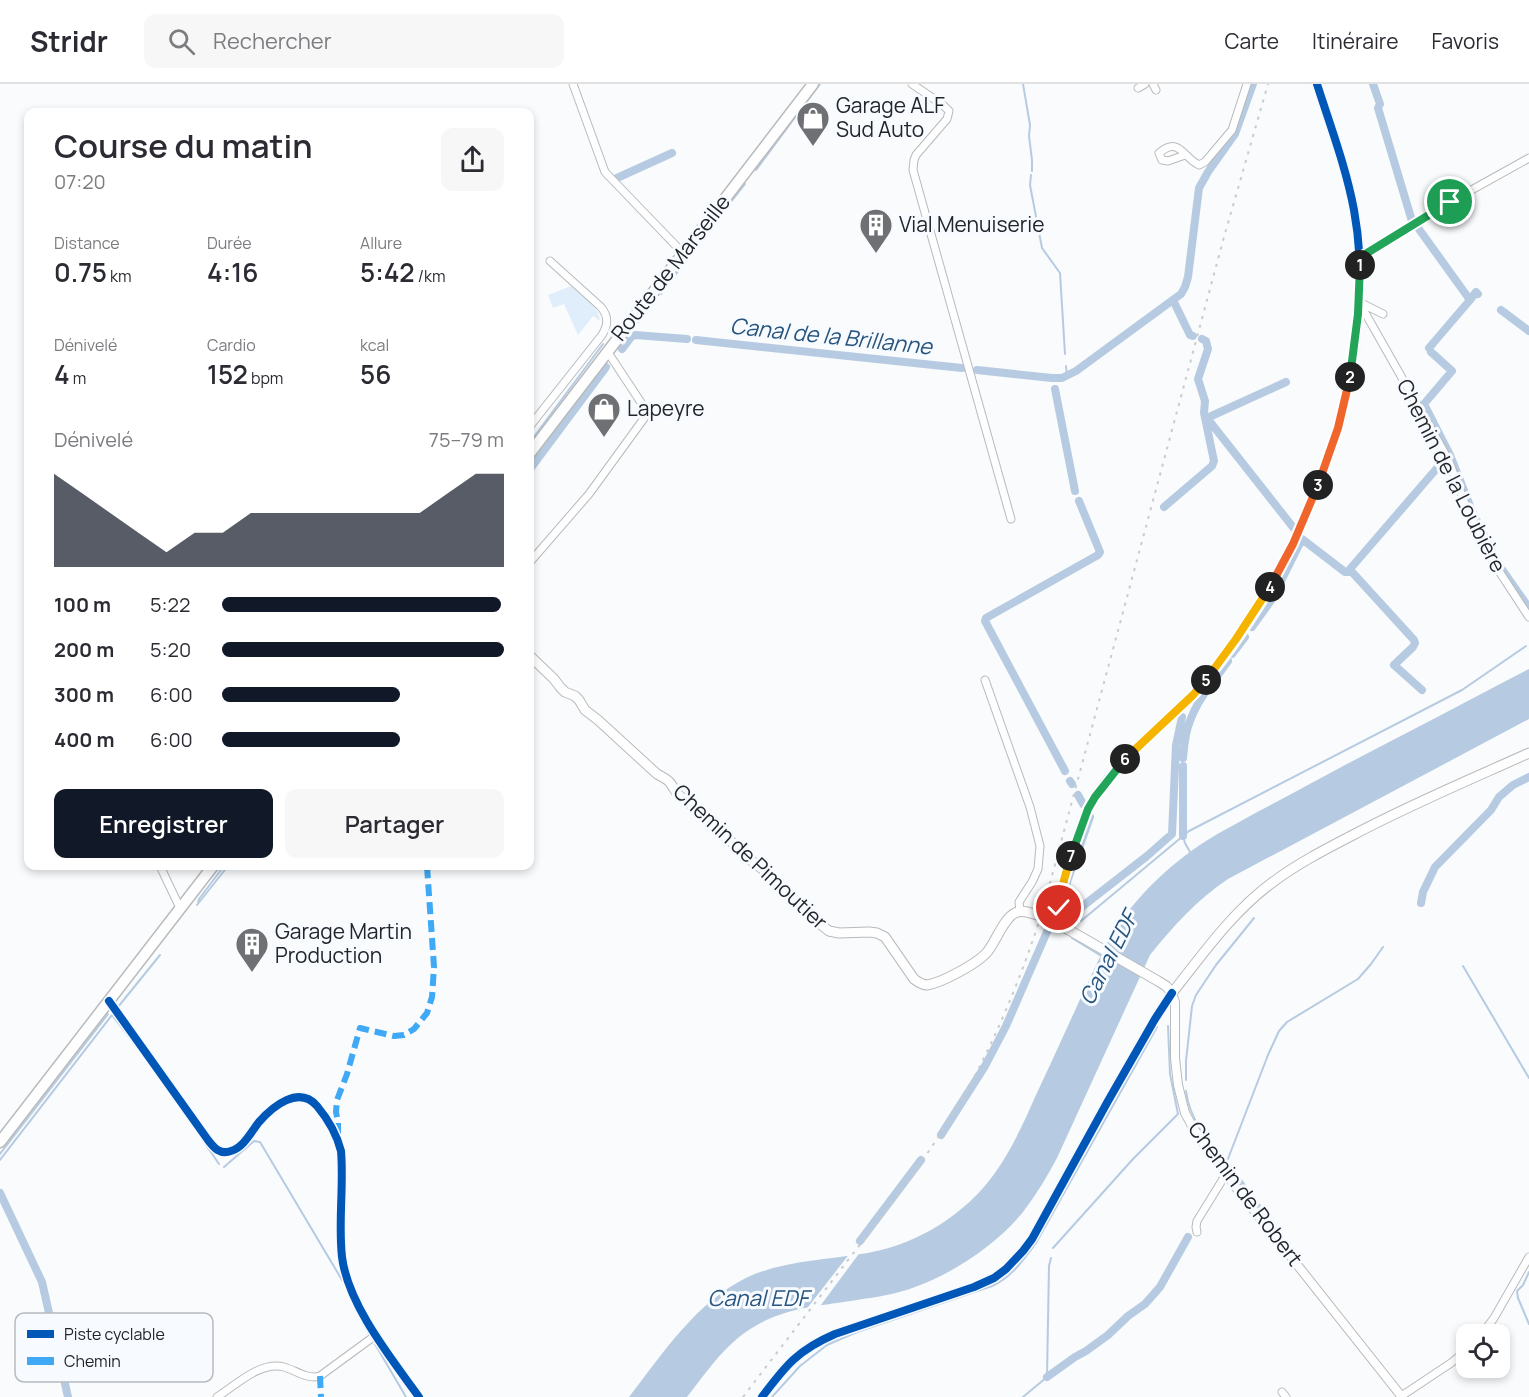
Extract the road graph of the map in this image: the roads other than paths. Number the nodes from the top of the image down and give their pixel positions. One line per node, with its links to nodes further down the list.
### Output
1 (573, 84): 8 (street)
2 (813, 84): 8 (main road, Route de Marseille)
3 (912, 84): 16 (street)
4 (1247, 84): 6 (street)
5 (1317, 84): 9 (street)
6 (1185, 155): 6 (street)
7 (1529, 158): 9 (street)
8 (683, 253): 13 (main road, Route de Marseille)
9 (1359, 258): 11 (street)
10 (550, 261): 14 (street)
11 (1359, 302): 12 (street); 18 (street, Chemin de la Loubière); 26 (street)
12 (1383, 314)
13 (607, 351): 15 (main road, Route de Marseille); 17 (street)
14 (534, 421)
15 (534, 448)
16 (1011, 519)
17 (534, 557)
18 (1529, 617)
19 (534, 660): 25 (main road, Chemin de Pimoutier)
20 (985, 680): 25 (street)
21 (1529, 753): 28 (main road)
22 (162, 870): 24 (street)
23 (210, 870): 24 (main road)
24 (180, 908): 29 (main road)
25 (1020, 911): 26 (main road)
26 (1063, 918): 27 (main road); 27 (main road)
27 (1081, 937): 28 (main road)
28 (1172, 993): 30 (street, Chemin de Robert); 31 (street)
29 (109, 1001): 32 (main road); 37 (street)
30 (1175, 1020): 31 (street); 33 (street, Chemin de Robert)
31 (1154, 1021): 41 (street)
32 (0, 1142)
33 (1226, 1174): 34 (street); 42 (street, Chemin de Robert)
34 (1197, 1232)
35 (1529, 1257): 36 (street)
36 (1489, 1324)
37 (376, 1335): 39 (street); 40 (street)
38 (1456, 1358): 42 (street)
39 (217, 1397)
40 (419, 1397)
41 (762, 1397)
42 (1401, 1397)

